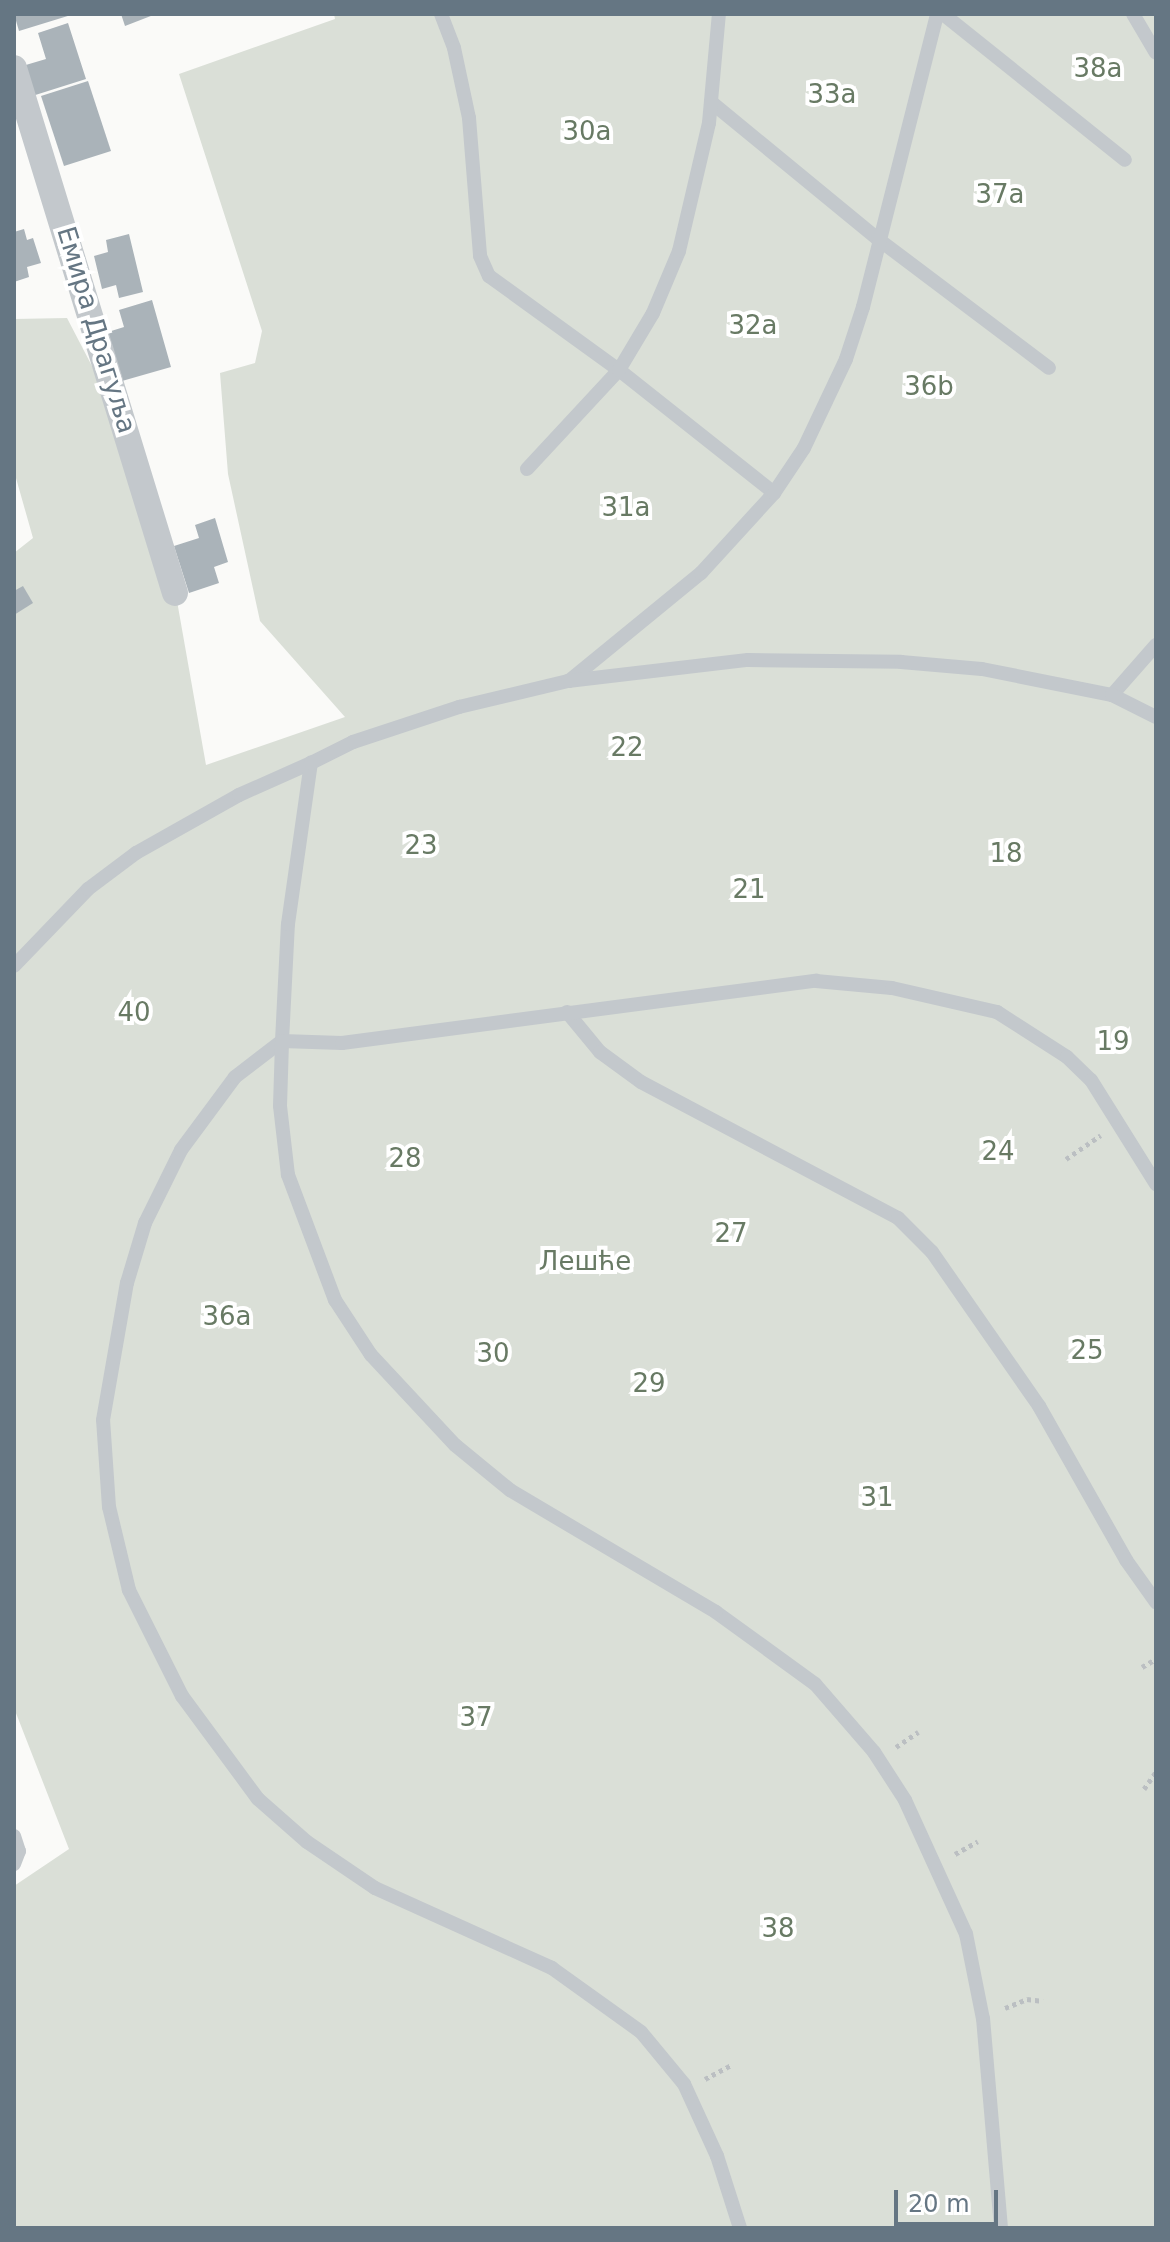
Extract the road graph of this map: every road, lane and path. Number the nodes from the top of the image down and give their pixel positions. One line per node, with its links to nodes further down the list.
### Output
1 (441, 14): 11 (lane)
2 (719, 14): 7 (lane)
3 (940, 14): 8 (lane); 9 (lane)
4 (1133, 14): 5 (lane)
5 (1156, 53)
6 (14, 68): 14 (street, Емира Драгуља)
7 (711, 102): 9 (lane); 11 (lane)
8 (1125, 160)
9 (878, 239): 10 (lane); 13 (lane)
10 (1049, 368)
11 (619, 370): 12 (lane); 13 (lane)
12 (527, 469)
13 (774, 493): 16 (lane)
14 (175, 593)
15 (1156, 645): 17 (lane)
16 (568, 681): 17 (lane); 19 (lane)
17 (1112, 695): 18 (lane)
18 (1156, 717)
19 (311, 763): 20 (lane); 22 (lane)
20 (14, 966)
21 (567, 1012): 22 (lane); 23 (lane); 26 (lane)
22 (282, 1041): 34 (lane); 35 (lane)
23 (1118, 1123): 24 (path); 25 (lane)
24 (1066, 1159)
25 (1156, 1184)
26 (1156, 1602)
27 (1156, 1659): 28 (path)
28 (1142, 1667)
29 (1156, 1772): 30 (path)
30 (1144, 1789)
31 (14, 1836): 32 (lane)
32 (14, 1864)
33 (1043, 2001): 34 (path)
34 (983, 2019): 36 (lane)
35 (740, 2228)
36 (1001, 2228)

